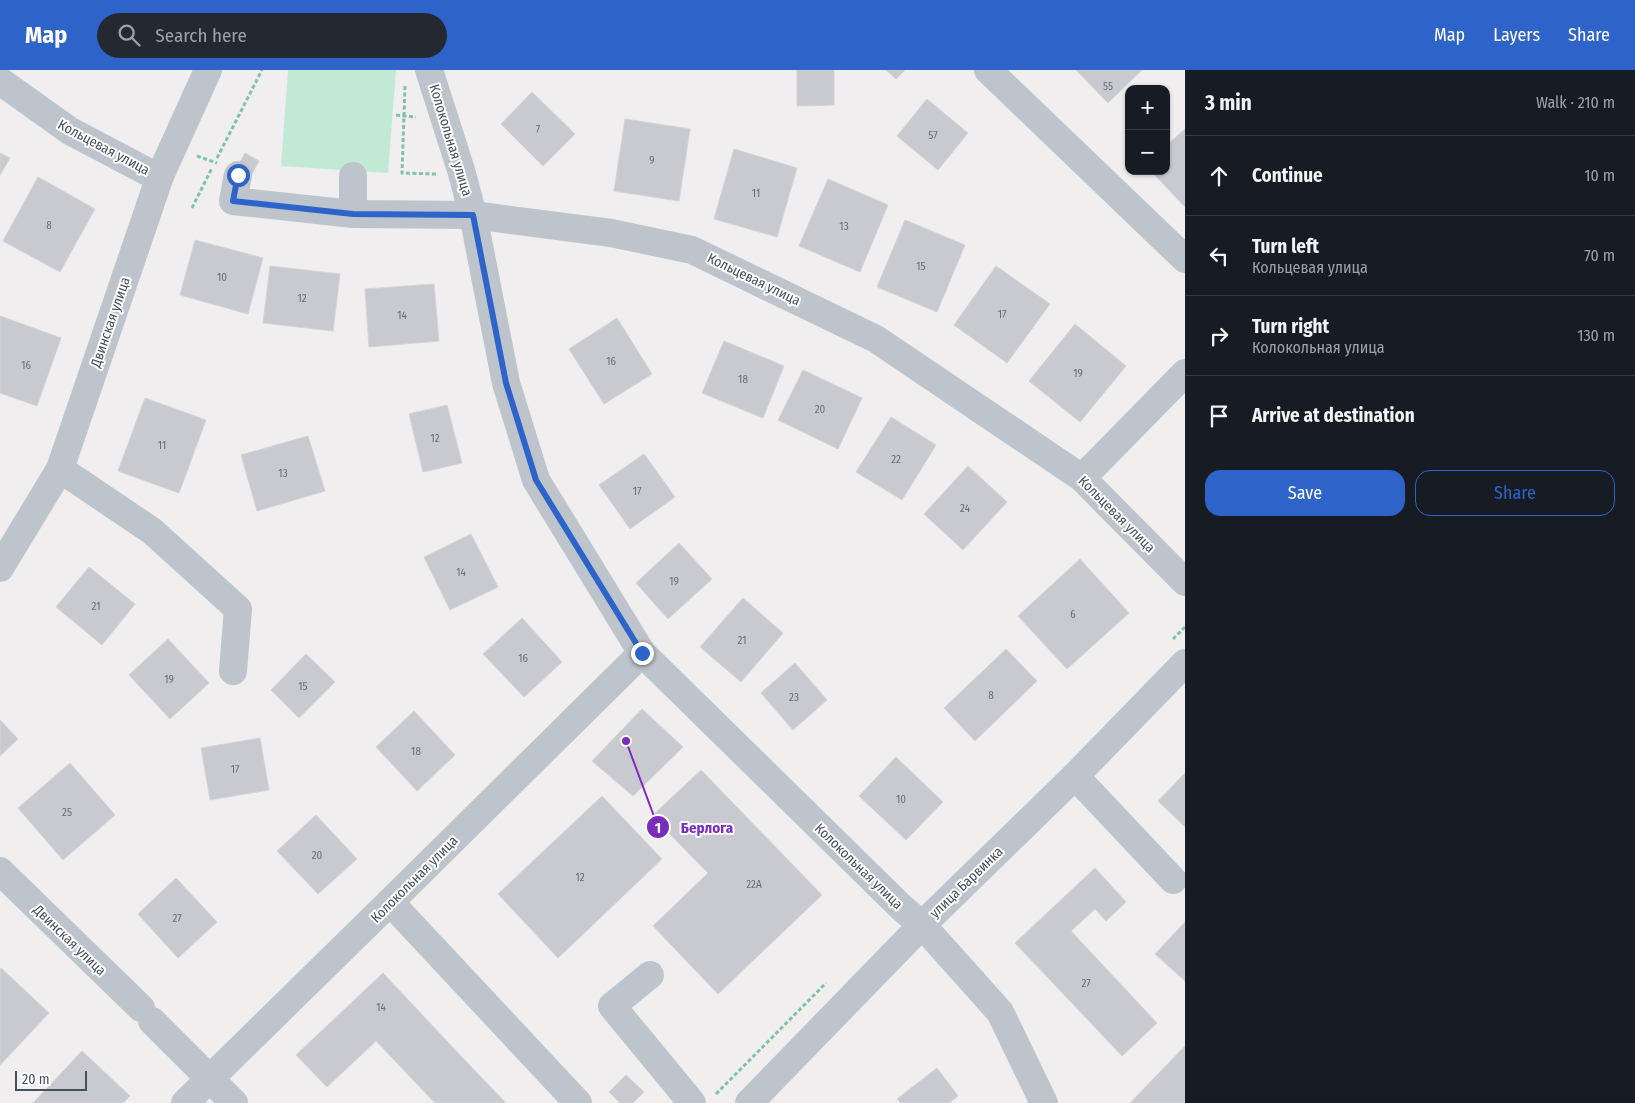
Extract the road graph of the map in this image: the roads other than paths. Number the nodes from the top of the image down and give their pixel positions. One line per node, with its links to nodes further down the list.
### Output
1 (208, 70): 5 (street, Двинская улица)
2 (988, 70): 10 (street)
3 (418, 75): 9 (street, Колокольная улица)
4 (0, 81): 5 (street, Кольцевая улица)
5 (160, 176): 12 (street, Двинская улица)
6 (354, 176): 8 (street)
7 (236, 188): 8 (street, Кольцевая улица)
8 (353, 214): 9 (street, Кольцевая улица)
9 (473, 215): 13 (street, Кольцевая улица); 16 (street, Колокольная улица)
10 (1185, 259)
11 (1185, 373): 13 (street)
12 (60, 469): 14 (street, Двинская улица); 18 (street)
13 (1082, 478): 15 (street, Кольцевая улица)
14 (0, 568)
15 (1185, 582)
16 (642, 653): 22 (street, Колокольная улица); 23 (street, Колокольная улица)
17 (1185, 663): 19 (street, улица Барвинка)
18 (233, 671)
19 (1075, 776): 21 (street); 23 (street, улица Барвинка)
20 (0, 871): 25 (street, Двинская улица)
21 (1173, 880)
22 (390, 902): 25 (street, Колокольная улица); 28 (street)
23 (922, 926): 30 (street, улица Барвинка); 31 (street, Колокольная улица)
24 (650, 975): 29 (street)
25 (209, 1079): 26 (street, Колокольная улица); 27 (street, Двинская улица)
26 (185, 1103)
27 (234, 1103)
28 (578, 1103)
29 (692, 1103)
30 (749, 1103)
31 (1044, 1103)

